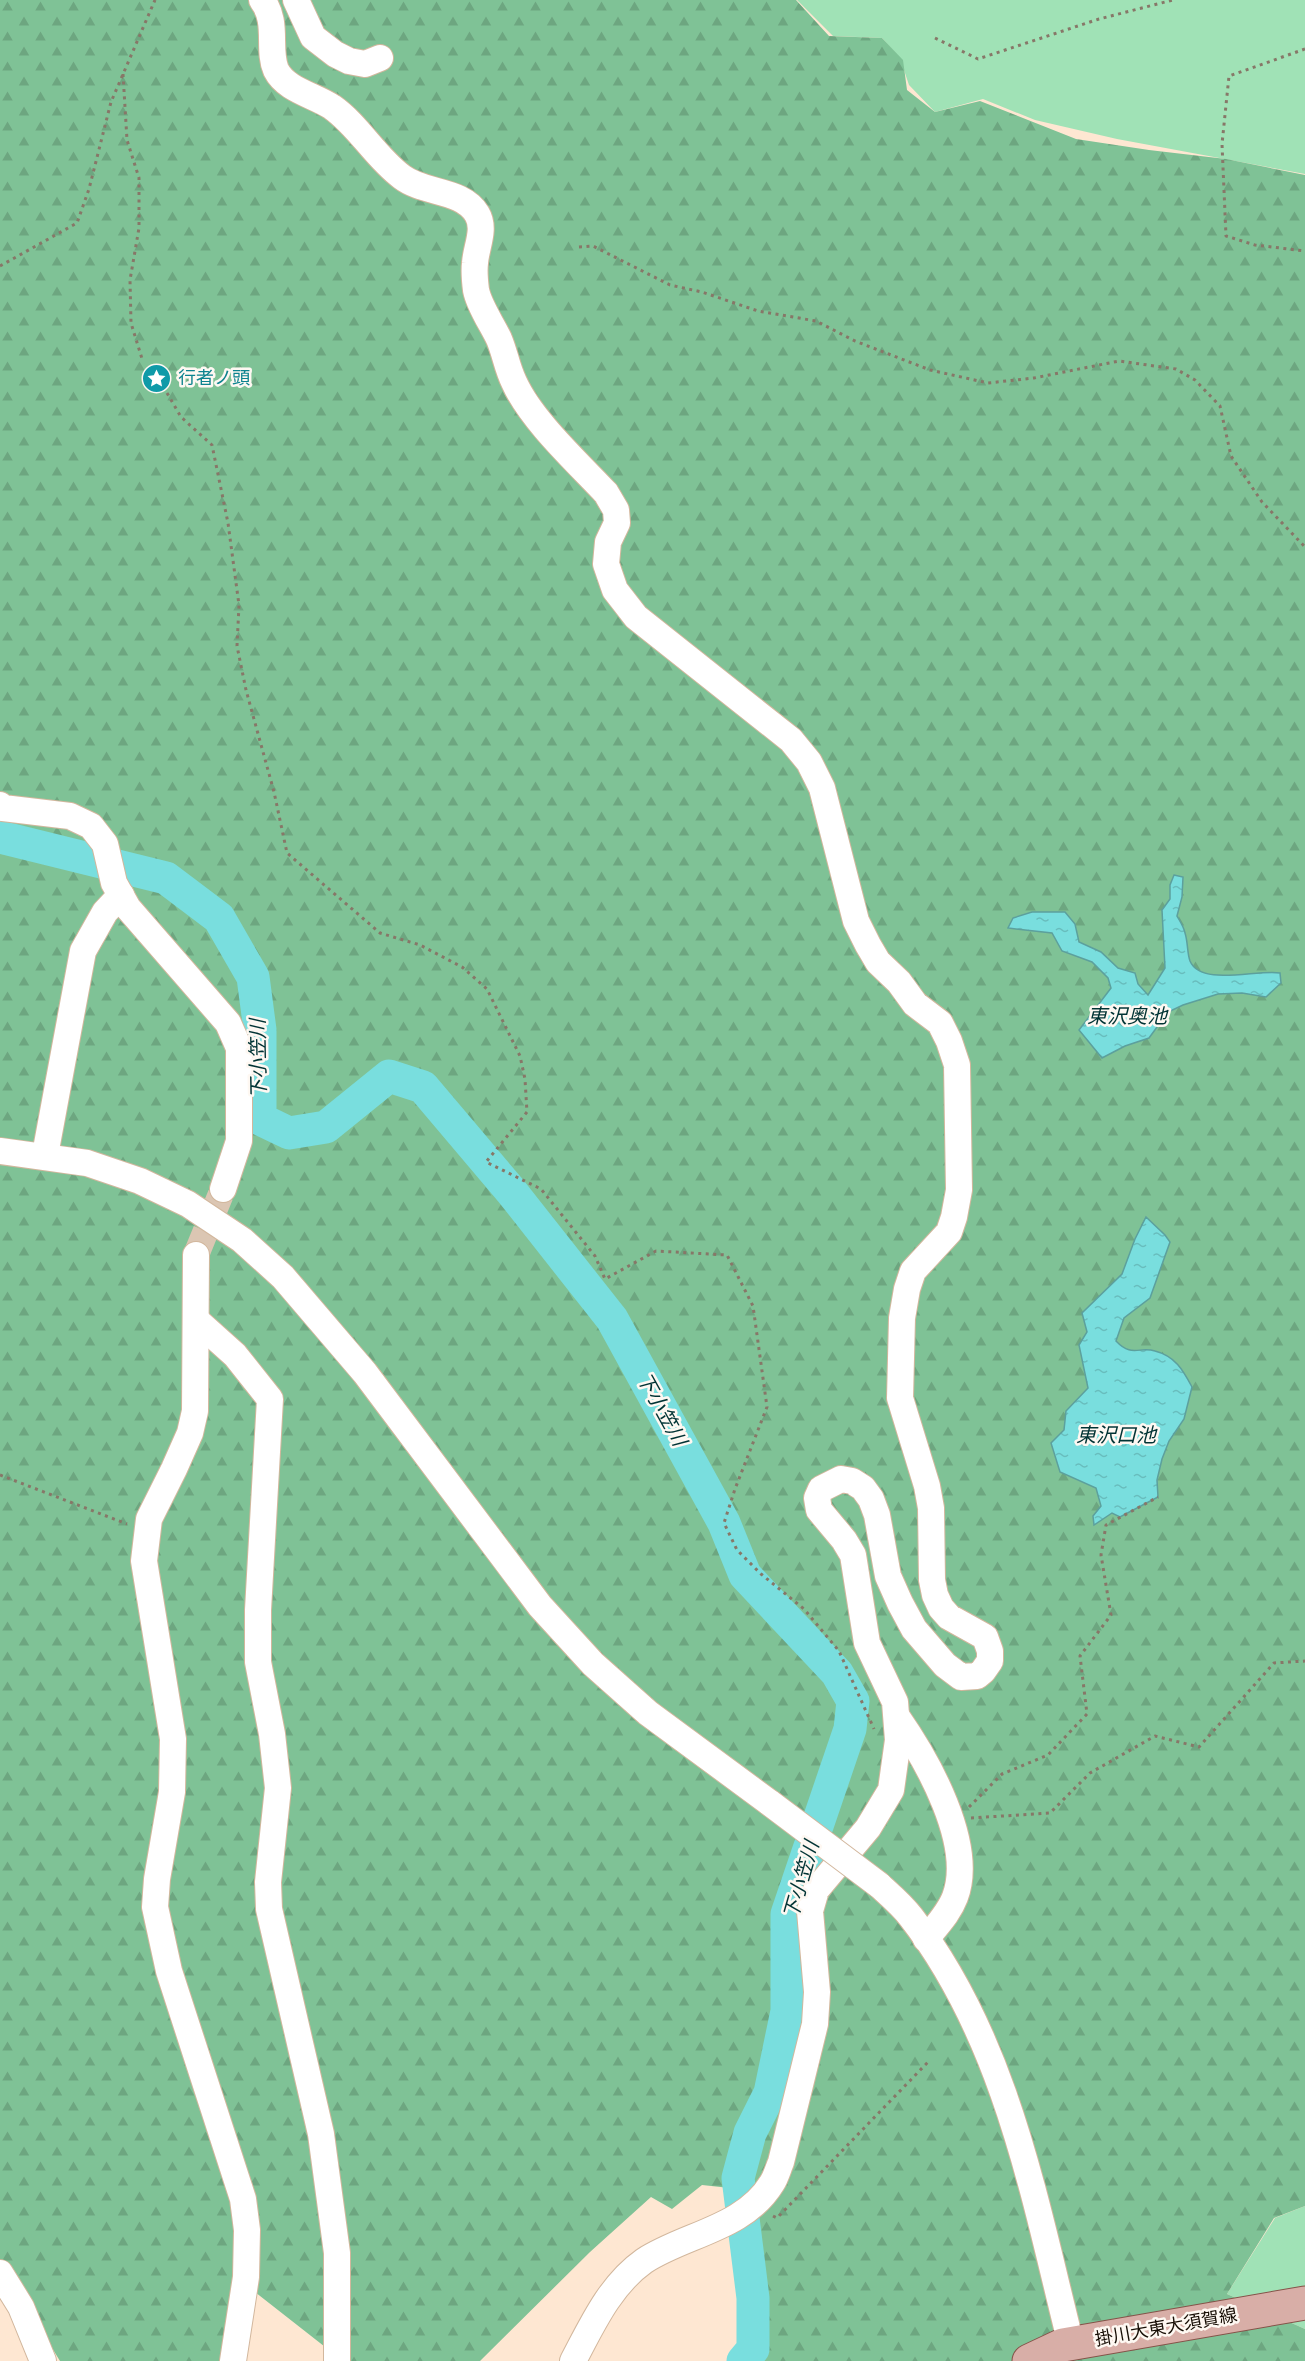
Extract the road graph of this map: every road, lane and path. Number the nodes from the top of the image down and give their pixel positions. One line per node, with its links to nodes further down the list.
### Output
1 (155, 0): 8 (path)
2 (262, 0): 26 (street)
3 (296, 0): 7 (street)
4 (1173, 0): 5 (path)
5 (935, 38)
6 (1305, 49): 10 (path)
7 (380, 57)
8 (123, 74): 11 (path); 12 (path)
9 (579, 247): 14 (path)
10 (1305, 251)
11 (0, 266)
12 (143, 362)
13 (167, 393): 27 (path)
14 (1305, 547)
15 (0, 805): 16 (street)
16 (121, 895): 18 (street); 19 (street)
17 (0, 1150): 18 (street)
18 (45, 1155): 30 (street, bridge)
19 (223, 1189)
20 (196, 1255): 21 (street)
21 (196, 1320): 24 (street); 38 (street)
22 (0, 1475): 24 (path)
23 (1158, 1497): 28 (path)
24 (147, 1532): 37 (street)
25 (1305, 1661): 29 (path)
26 (897, 1717): 30 (street); 32 (street)
27 (877, 1735)
28 (964, 1812)
29 (969, 1818)
30 (926, 1939): 35 (street)
31 (928, 2062): 32 (path)
32 (756, 2202): 39 (street)
33 (0, 2272): 36 (street)
34 (1305, 2303): 35 (main road, 掛川大東大須賀線)
35 (1071, 2344): 40 (main road, 掛川大東大須賀線)
36 (43, 2361)
37 (233, 2361)
38 (337, 2361)
39 (573, 2361)
40 (1029, 2361)

